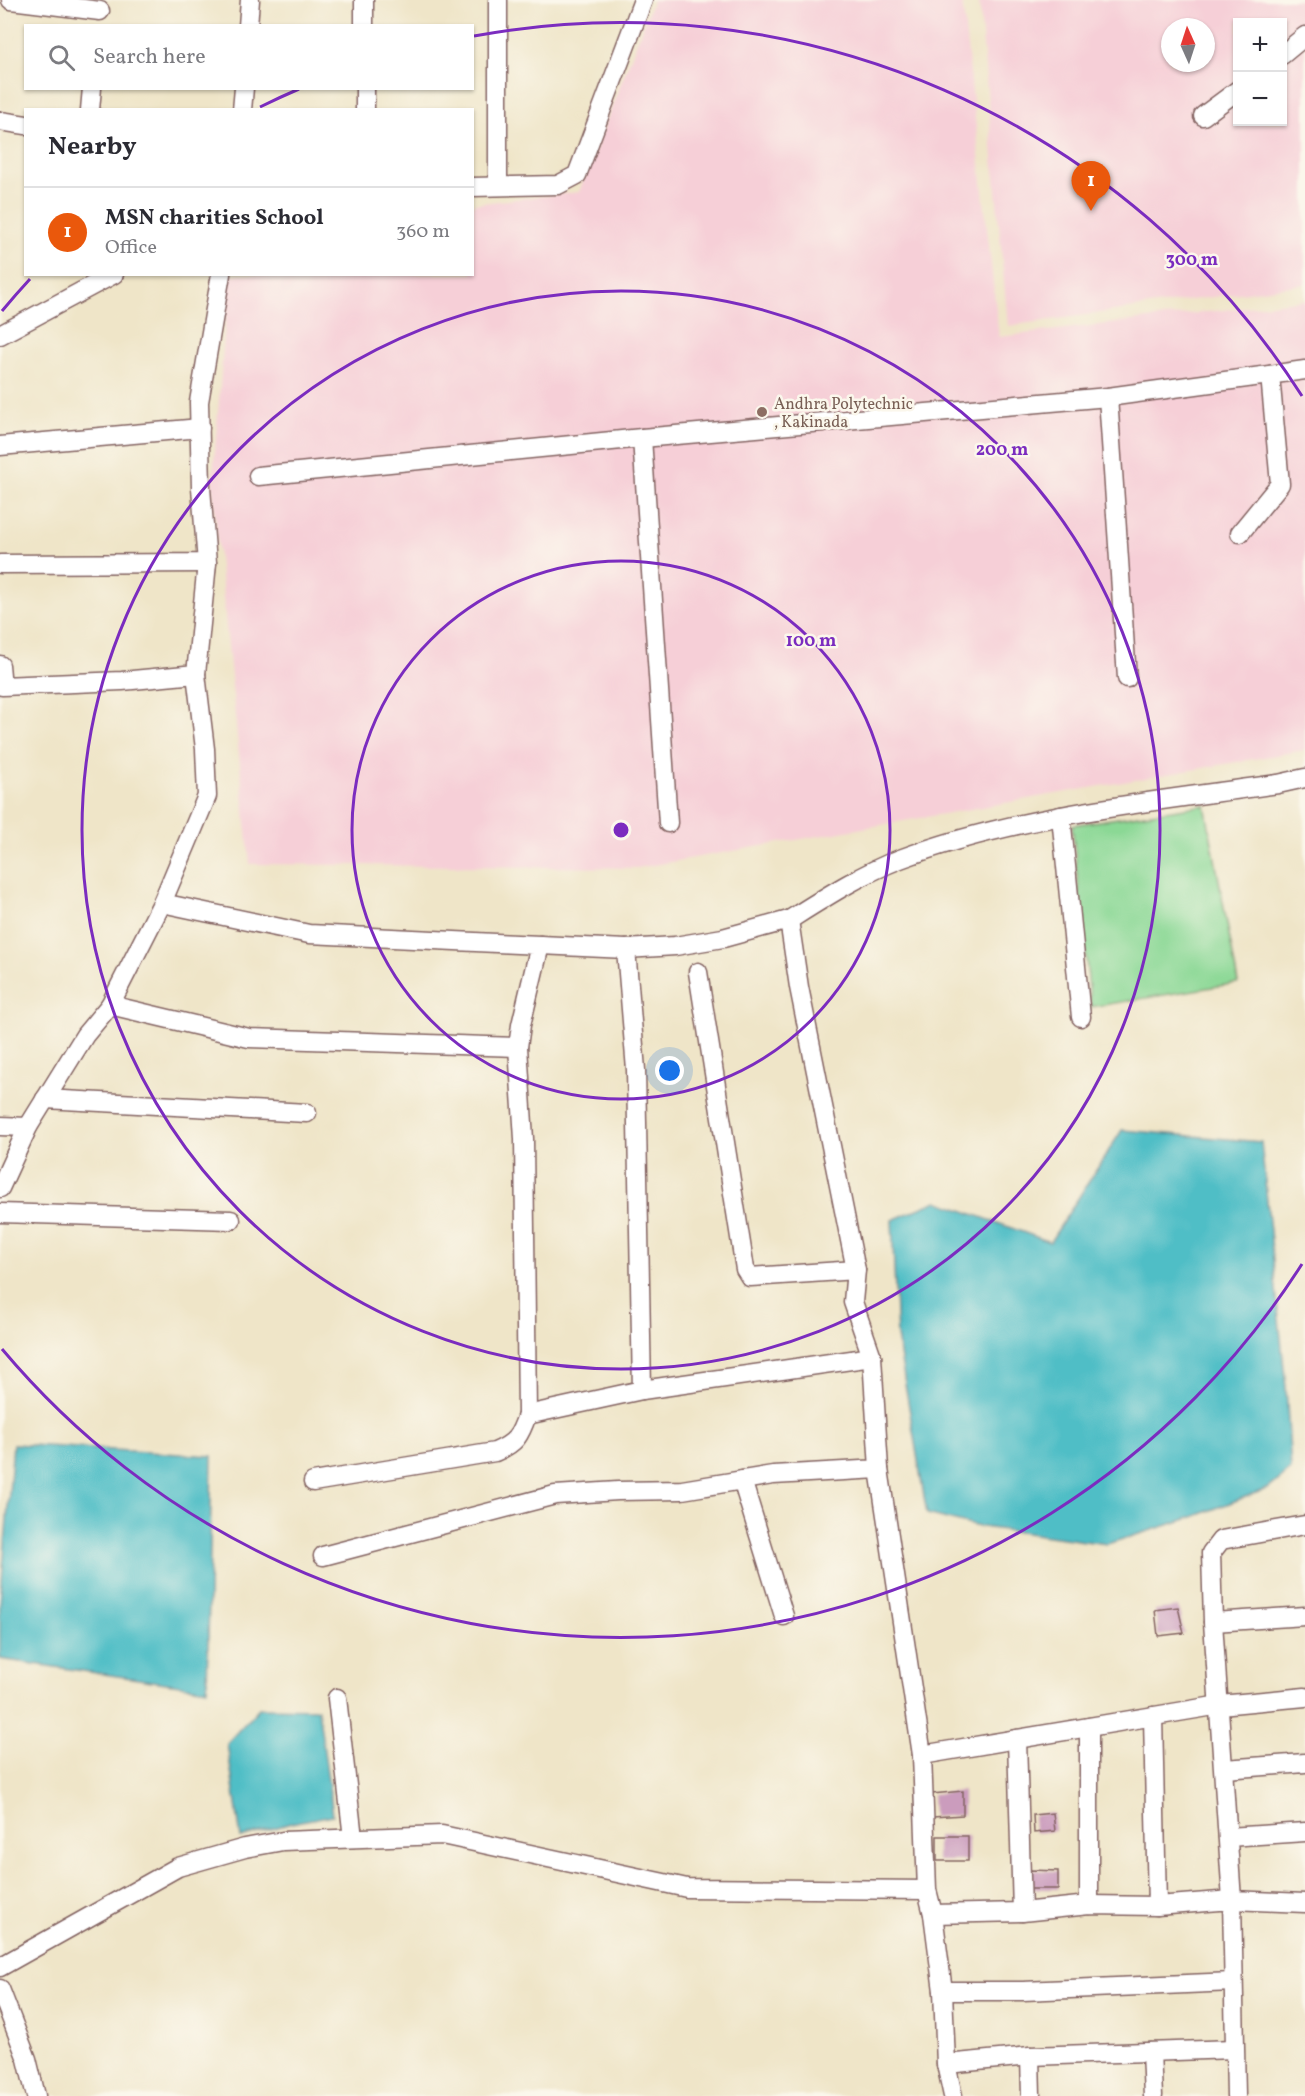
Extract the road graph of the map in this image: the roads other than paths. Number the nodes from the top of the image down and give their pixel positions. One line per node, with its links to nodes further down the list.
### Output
1 (11, 0): 6 (street)
2 (250, 0): 7 (street)
3 (364, 0): 8 (street)
4 (498, 0): 21 (street)
5 (643, 0): 21 (street)
6 (99, 12)
7 (248, 24)
8 (364, 24)
9 (1305, 36): 10 (street)
10 (1287, 50)
11 (92, 90): 15 (street)
12 (244, 90): 16 (street)
13 (365, 90): 17 (street)
14 (1233, 94): 18 (street)
15 (90, 108)
16 (242, 108)
17 (365, 108)
18 (1203, 116)
19 (0, 121): 20 (street)
20 (24, 125)
21 (498, 186): 22 (street)
22 (474, 187)
23 (110, 276): 25 (street)
24 (221, 276): 29 (street)
25 (0, 335)
26 (1305, 370): 27 (street)
27 (1270, 375): 28 (street); 33 (street)
28 (1108, 397): 30 (street); 38 (street)
29 (200, 428): 31 (street); 34 (street)
30 (642, 438): 32 (street); 41 (street)
31 (0, 446)
32 (258, 476)
33 (1240, 533)
34 (207, 563): 35 (street); 37 (street)
35 (0, 564)
36 (0, 671): 37 (street)
37 (196, 674): 42 (street)
38 (1127, 678)
39 (1305, 778): 40 (street)
40 (1060, 816): 43 (street); 48 (street)
41 (668, 823)
42 (162, 903): 44 (street); 47 (street)
43 (789, 920): 45 (street); 57 (street)
44 (540, 945): 45 (street); 49 (street)
45 (626, 949): 59 (street)
46 (698, 972): 57 (street)
47 (110, 1005): 49 (street); 50 (street)
48 (1081, 1017)
49 (518, 1047): 60 (street)
50 (45, 1099): 51 (street); 53 (street)
51 (307, 1113)
52 (0, 1126): 53 (street)
53 (27, 1127): 54 (street)
54 (0, 1188)
55 (0, 1213): 56 (street)
56 (231, 1220)
57 (856, 1270): 58 (street)
58 (872, 1357): 59 (street); 61 (street)
59 (642, 1390): 60 (street)
60 (527, 1415): 63 (street)
61 (879, 1469): 62 (street); 75 (street)
62 (742, 1480): 65 (street); 66 (street)
63 (313, 1482)
64 (1305, 1524): 68 (street)
65 (323, 1556)
66 (784, 1616)
67 (1305, 1616): 68 (street)
68 (1213, 1622): 71 (street)
69 (1305, 1697): 71 (street)
70 (337, 1698): 80 (street)
71 (1220, 1705): 72 (street); 77 (street)
72 (1153, 1716): 73 (street); 85 (street)
73 (1089, 1727): 74 (street); 84 (street)
74 (1017, 1739): 75 (street); 86 (street)
75 (922, 1755): 81 (street)
76 (1305, 1763): 77 (street)
77 (1224, 1769): 79 (street)
78 (1305, 1832): 79 (street)
79 (1228, 1837): 82 (street)
80 (353, 1838): 81 (street); 88 (street)
81 (927, 1890): 87 (street)
82 (1232, 1900): 83 (street); 85 (street); 89 (street)
83 (1305, 1903)
84 (1089, 1905): 85 (street); 86 (street)
85 (1157, 1906)
86 (1022, 1912): 87 (street)
87 (933, 1914): 91 (street)
88 (0, 1967)
89 (1233, 1982): 91 (street); 92 (street)
90 (0, 1989): 96 (street)
91 (943, 1990): 95 (street)
92 (1234, 2049): 93 (street); 100 (street)
93 (1151, 2052): 94 (street); 99 (street)
94 (1030, 2056): 95 (street); 98 (street)
95 (946, 2064): 97 (street)
96 (36, 2096)
97 (953, 2096)
98 (1031, 2096)
99 (1153, 2096)
100 (1236, 2096)

